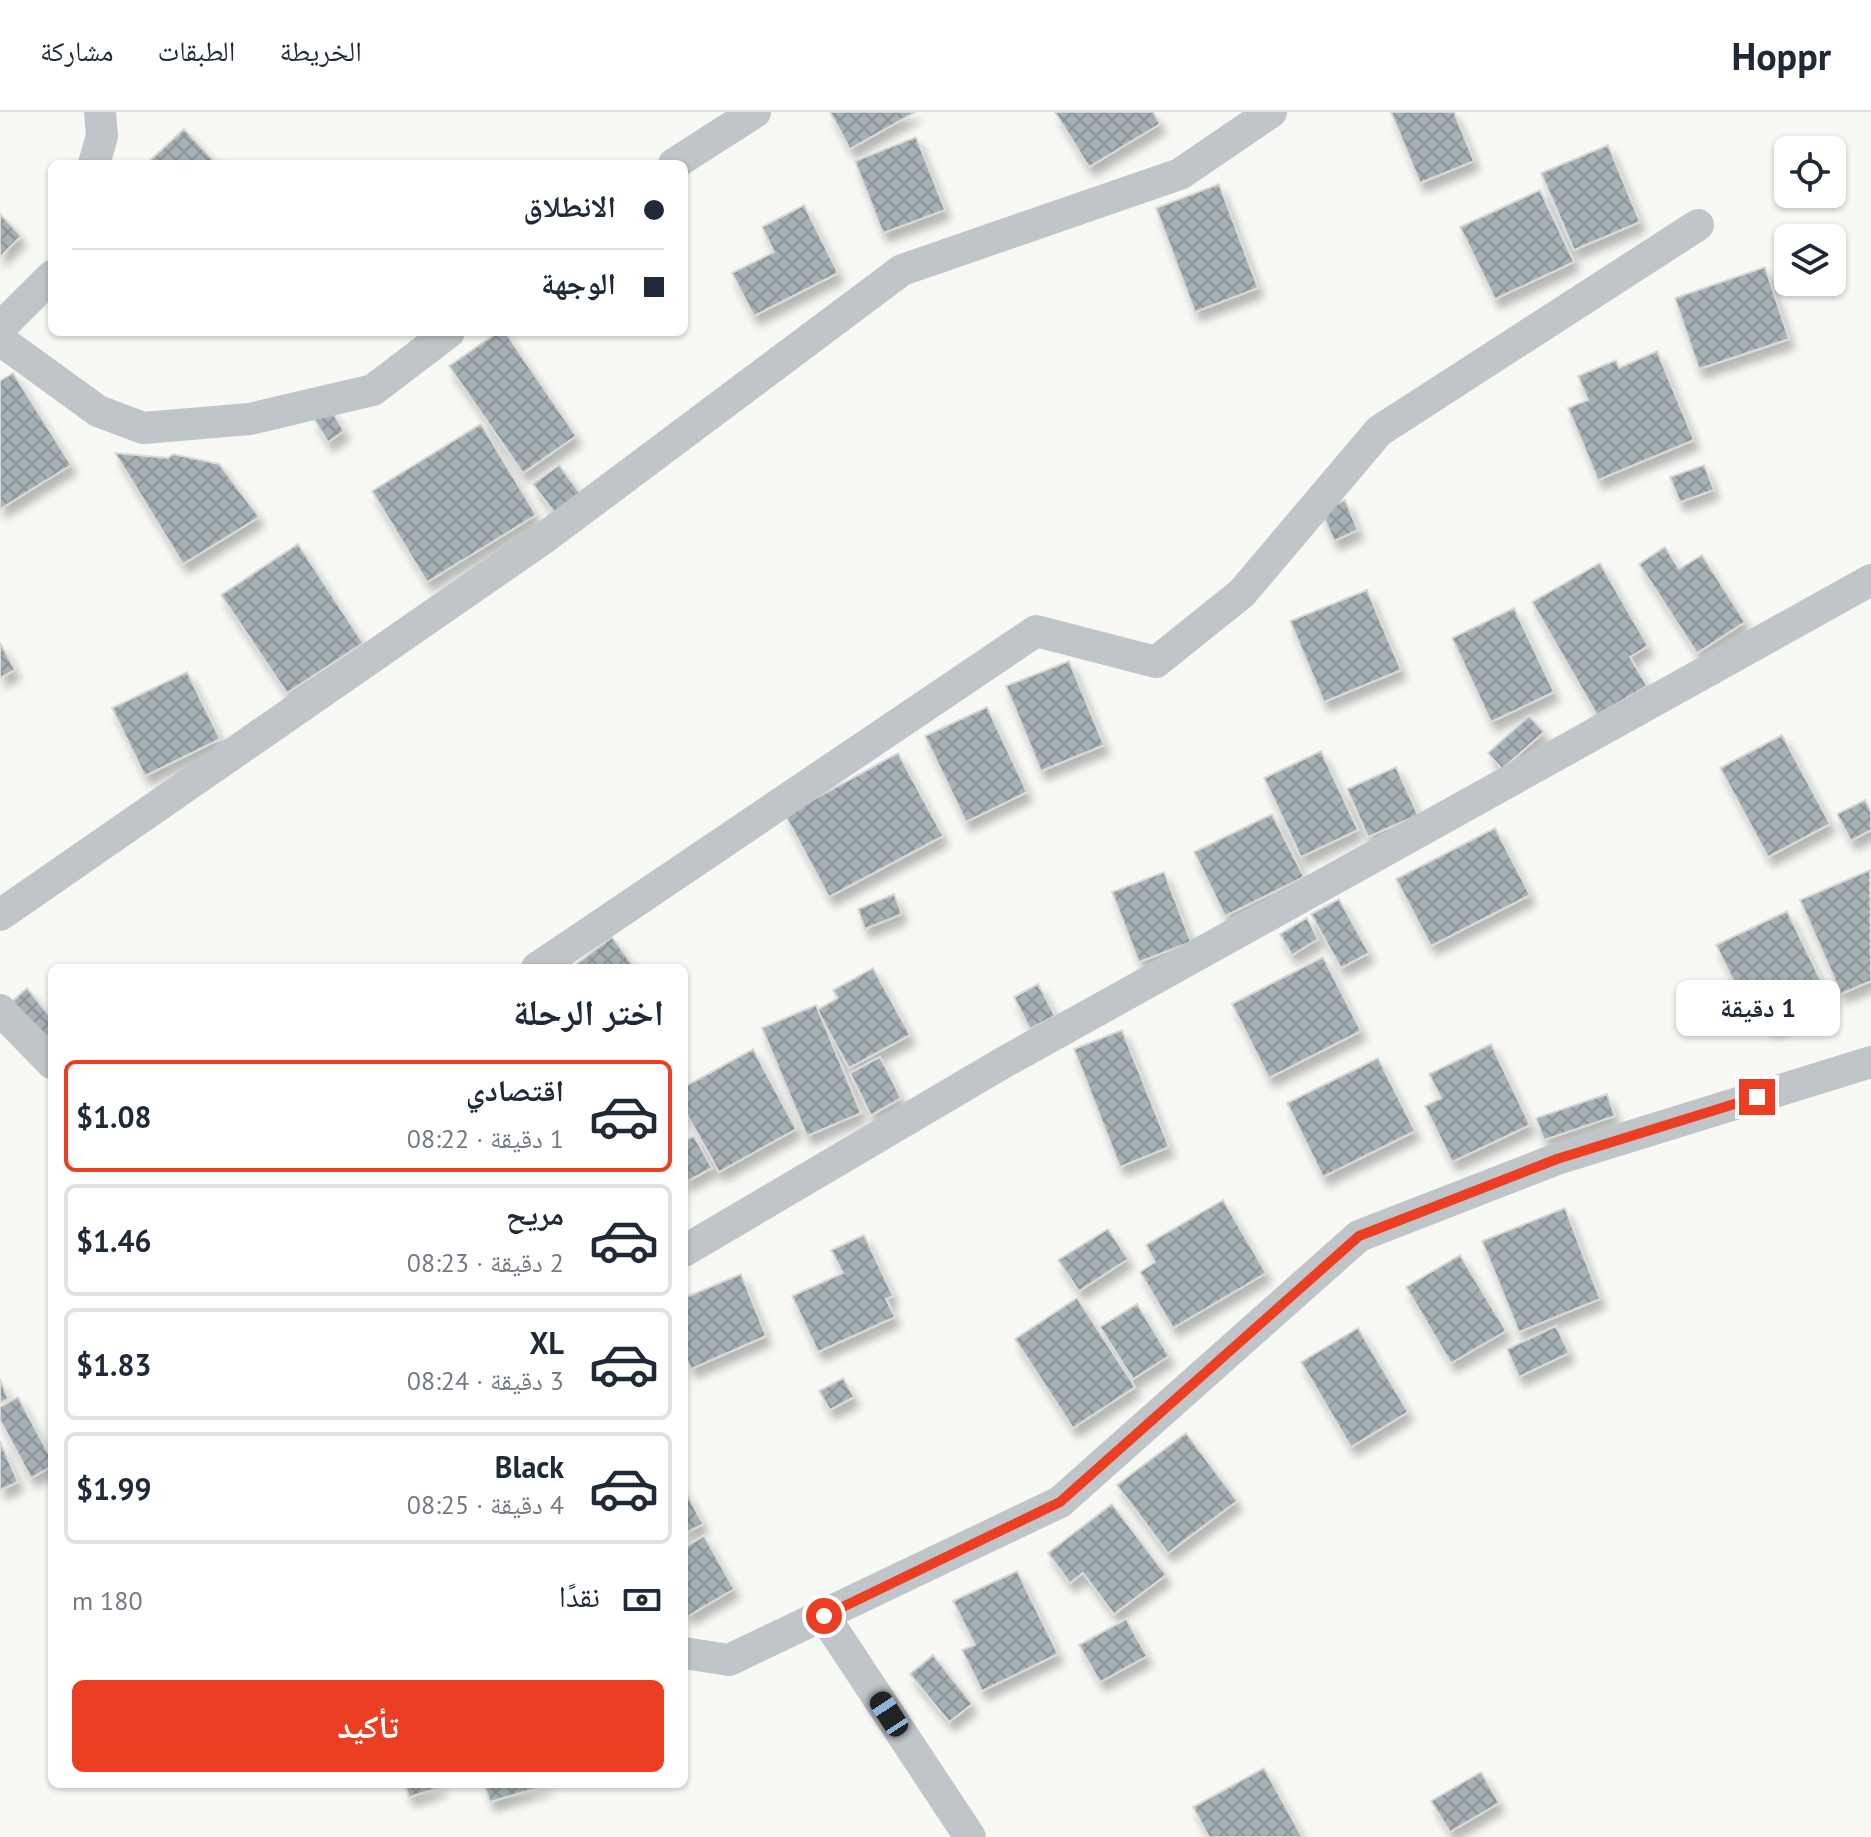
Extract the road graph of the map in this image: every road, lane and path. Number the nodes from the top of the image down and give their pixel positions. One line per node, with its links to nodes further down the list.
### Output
1 (100, 112): 4 (street)
2 (755, 112): 5 (street)
3 (1271, 112): 12 (street)
4 (95, 160)
5 (680, 160)
6 (1698, 225): 13 (street)
7 (48, 280): 8 (street)
8 (0, 328)
9 (444, 336): 10 (street)
10 (0, 340)
11 (1871, 580): 17 (street)
12 (0, 915)
13 (543, 964)
14 (0, 1010): 15 (street)
15 (48, 1059)
16 (1871, 1062): 18 (street)
17 (688, 1249)
18 (824, 1616): 19 (street); 20 (street)
19 (688, 1654)
20 (970, 1837)

